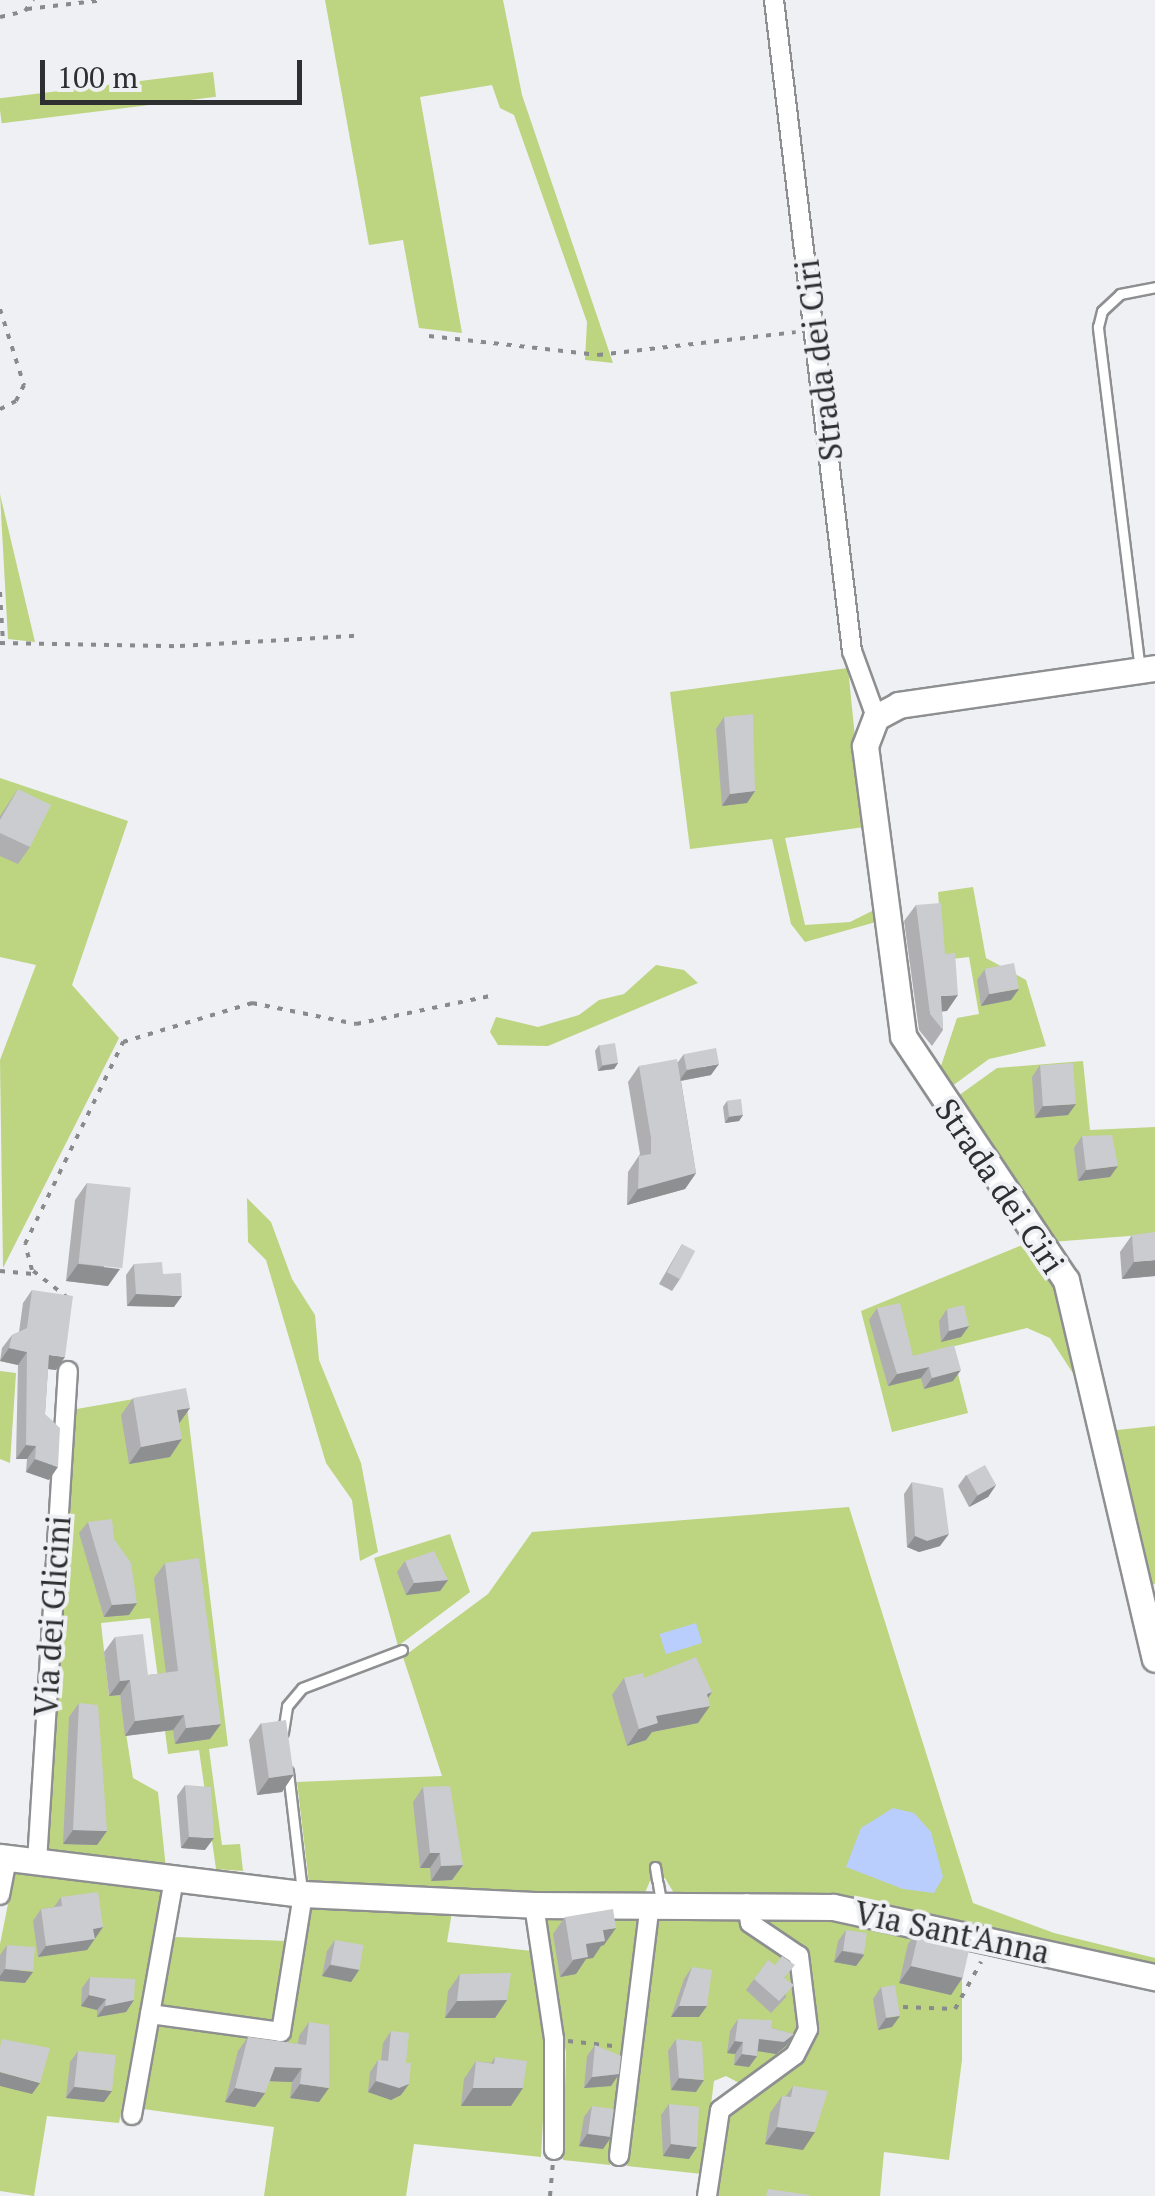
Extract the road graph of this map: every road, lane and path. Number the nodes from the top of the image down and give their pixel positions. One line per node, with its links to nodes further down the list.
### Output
1 (33, 0): 4 (path)
2 (104, 0): 4 (path)
3 (774, 0): 8 (street, Strada dei Ciri)
4 (27, 10): 5 (path)
5 (0, 17)
6 (1155, 287): 14 (lane)
7 (0, 309): 10 (path)
8 (816, 329): 9 (path); 15 (street, Strada dei Ciri)
9 (428, 336)
10 (0, 409)
11 (0, 592): 13 (path)
12 (356, 636): 13 (path)
13 (1, 644)
14 (1148, 669): 15 (street)
15 (876, 717): 22 (street, Strada dei Ciri)
16 (490, 996): 18 (path)
17 (0, 1272): 18 (path)
18 (36, 1274): 19 (path)
19 (72, 1301)
20 (68, 1371): 26 (street, Via dei Glicini)
21 (402, 1650): 23 (lane)
22 (1155, 1659)
23 (285, 1748)
24 (287, 1762): 30 (lane)
25 (4, 1857): 26 (street, Via Sant'Anna); 31 (street, Via Sant'Anna)
26 (36, 1862): 28 (street, Via Sant'Anna)
27 (655, 1867): 29 (lane)
28 (174, 1880): 30 (street, Via Sant'Anna); 37 (street)
29 (657, 1893): 32 (street, Via Sant'Anna); 33 (street, Via Sant'Anna); 39 (street)
30 (303, 1894): 33 (street, Via Sant'Anna); 37 (street)
31 (0, 1895)
32 (747, 1904): 34 (street, Via Sant'Anna); 44 (street)
33 (534, 1905): 38 (street)
34 (992, 1940): 35 (street, Via Sant'Anna); 36 (path)
35 (1155, 1977)
36 (903, 2007)
37 (150, 2014): 40 (street)
38 (554, 2039): 39 (path); 41 (street)
39 (632, 2049): 42 (street)
40 (132, 2115)
41 (554, 2150): 43 (path)
42 (619, 2156)
43 (550, 2196)
44 (707, 2196)

